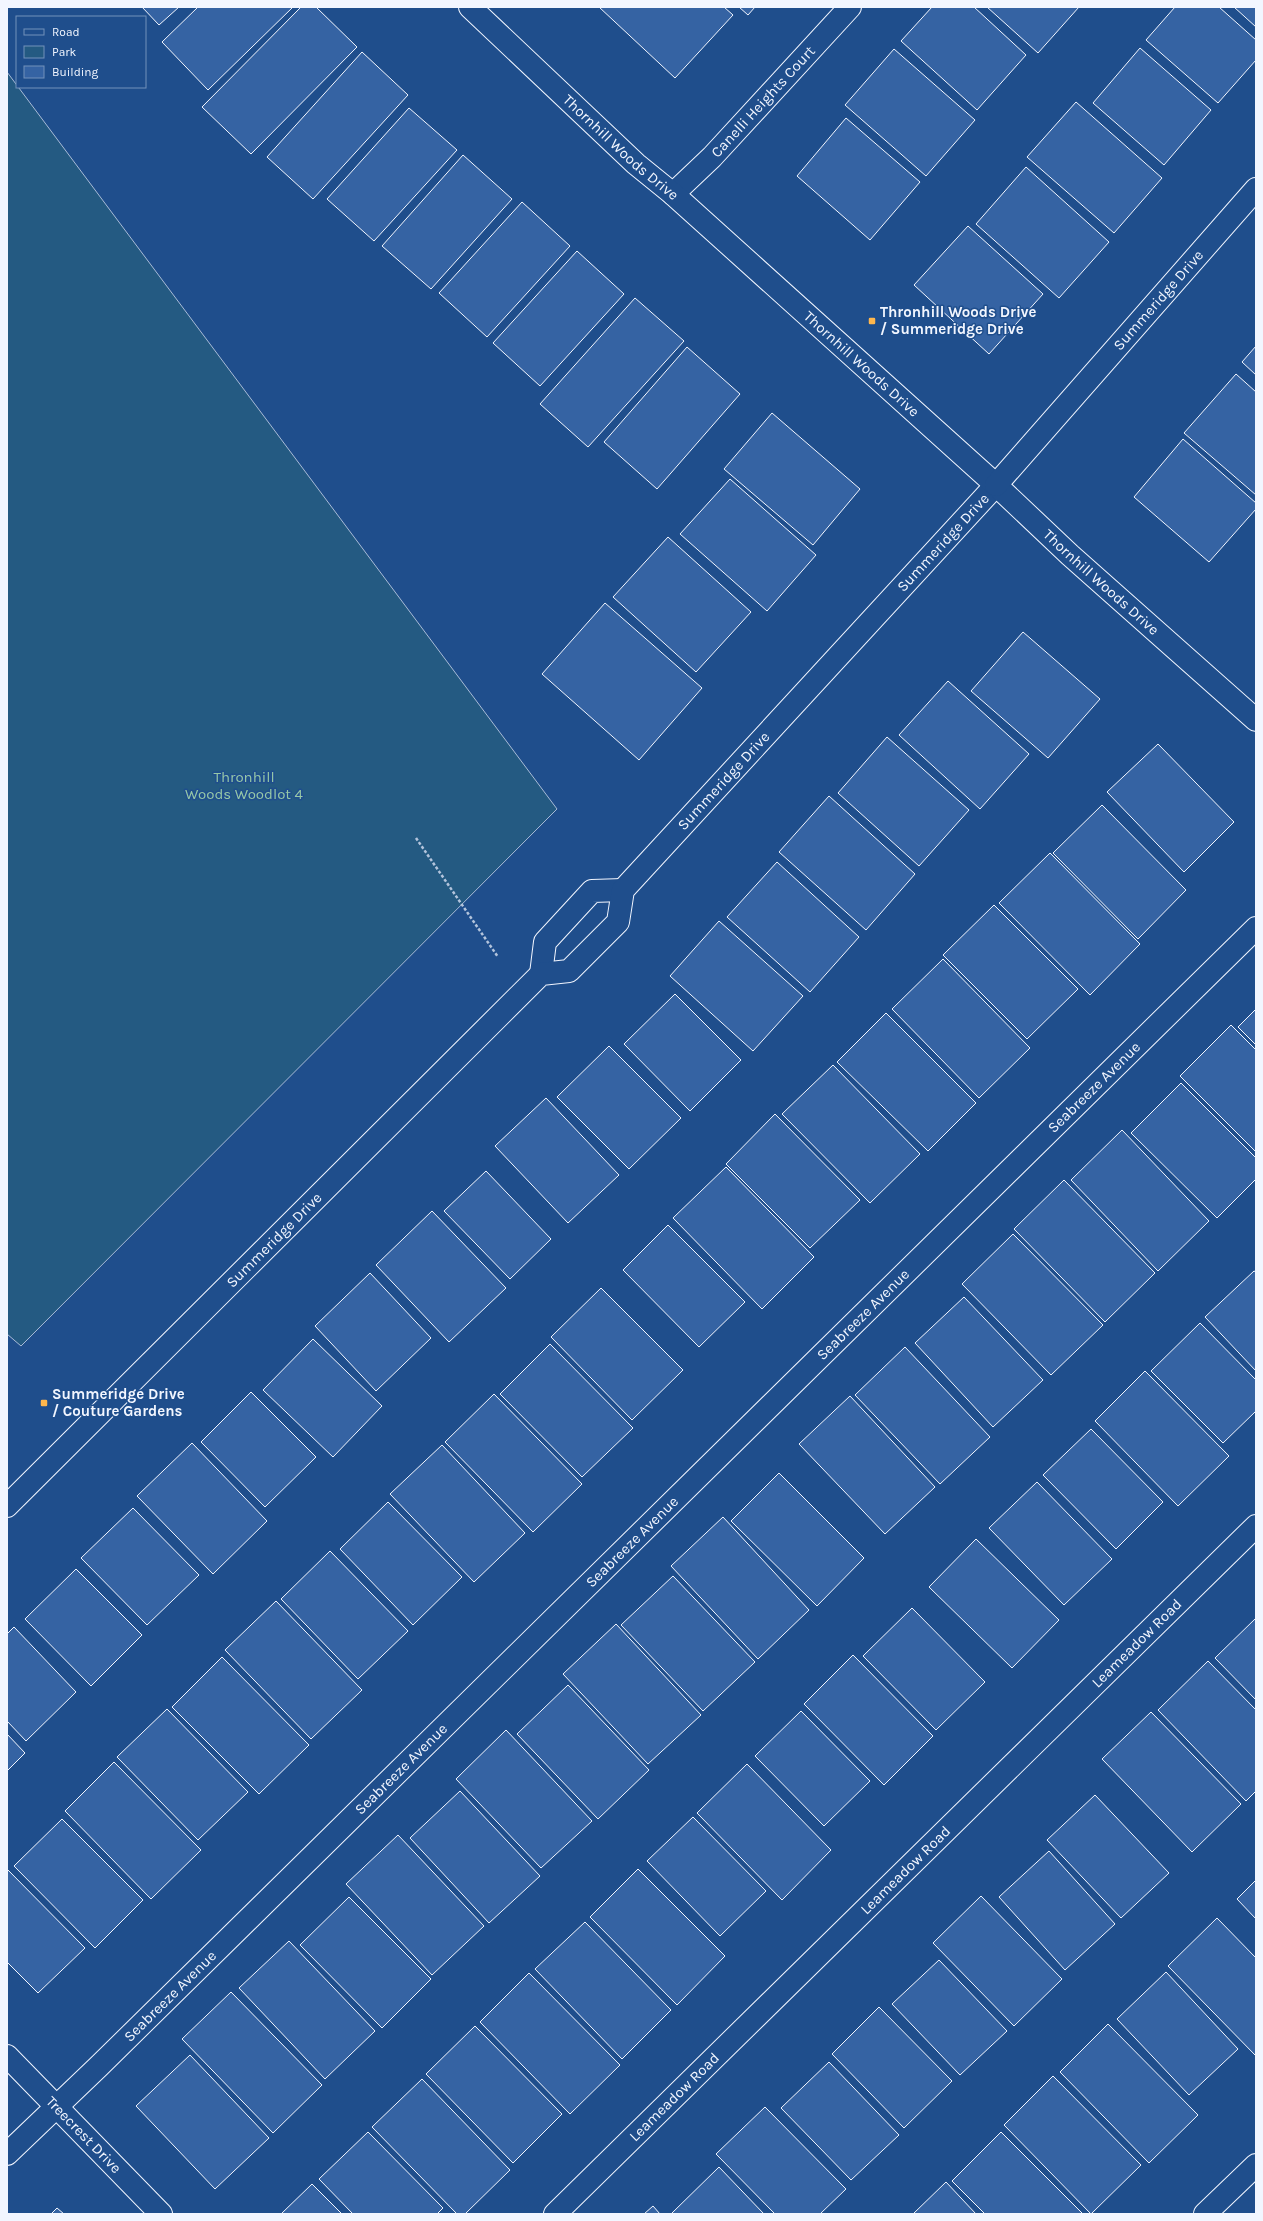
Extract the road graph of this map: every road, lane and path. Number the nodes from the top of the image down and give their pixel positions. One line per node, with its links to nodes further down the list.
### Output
1 (470, 7): 4 (street, Thornhill Woods Drive)
2 (850, 7): 4 (street, Canelli Heights Court)
3 (1256, 189): 5 (street, Summeridge Drive)
4 (673, 194): 5 (street, Thornhill Woods Drive)
5 (996, 485): 6 (street, Thornhill Woods Drive); 8 (street, Summeridge Drive)
6 (1256, 720)
7 (416, 838): 10 (path)
8 (623, 890): 11 (street); 11 (street)
9 (1256, 928): 15 (street, Seabreeze Avenue)
10 (498, 957)
11 (541, 974): 12 (street, Summeridge Drive)
12 (7, 1506)
13 (1256, 1526): 19 (street, Leameadow Road)
14 (7, 2056): 15 (street, Treecrest Drive)
15 (58, 2106): 16 (street, Seabreeze Avenue); 18 (street, Treecrest Drive)
16 (7, 2154)
17 (1256, 2165): 20 (street)
18 (161, 2214)
19 (555, 2214)
20 (1205, 2214)

